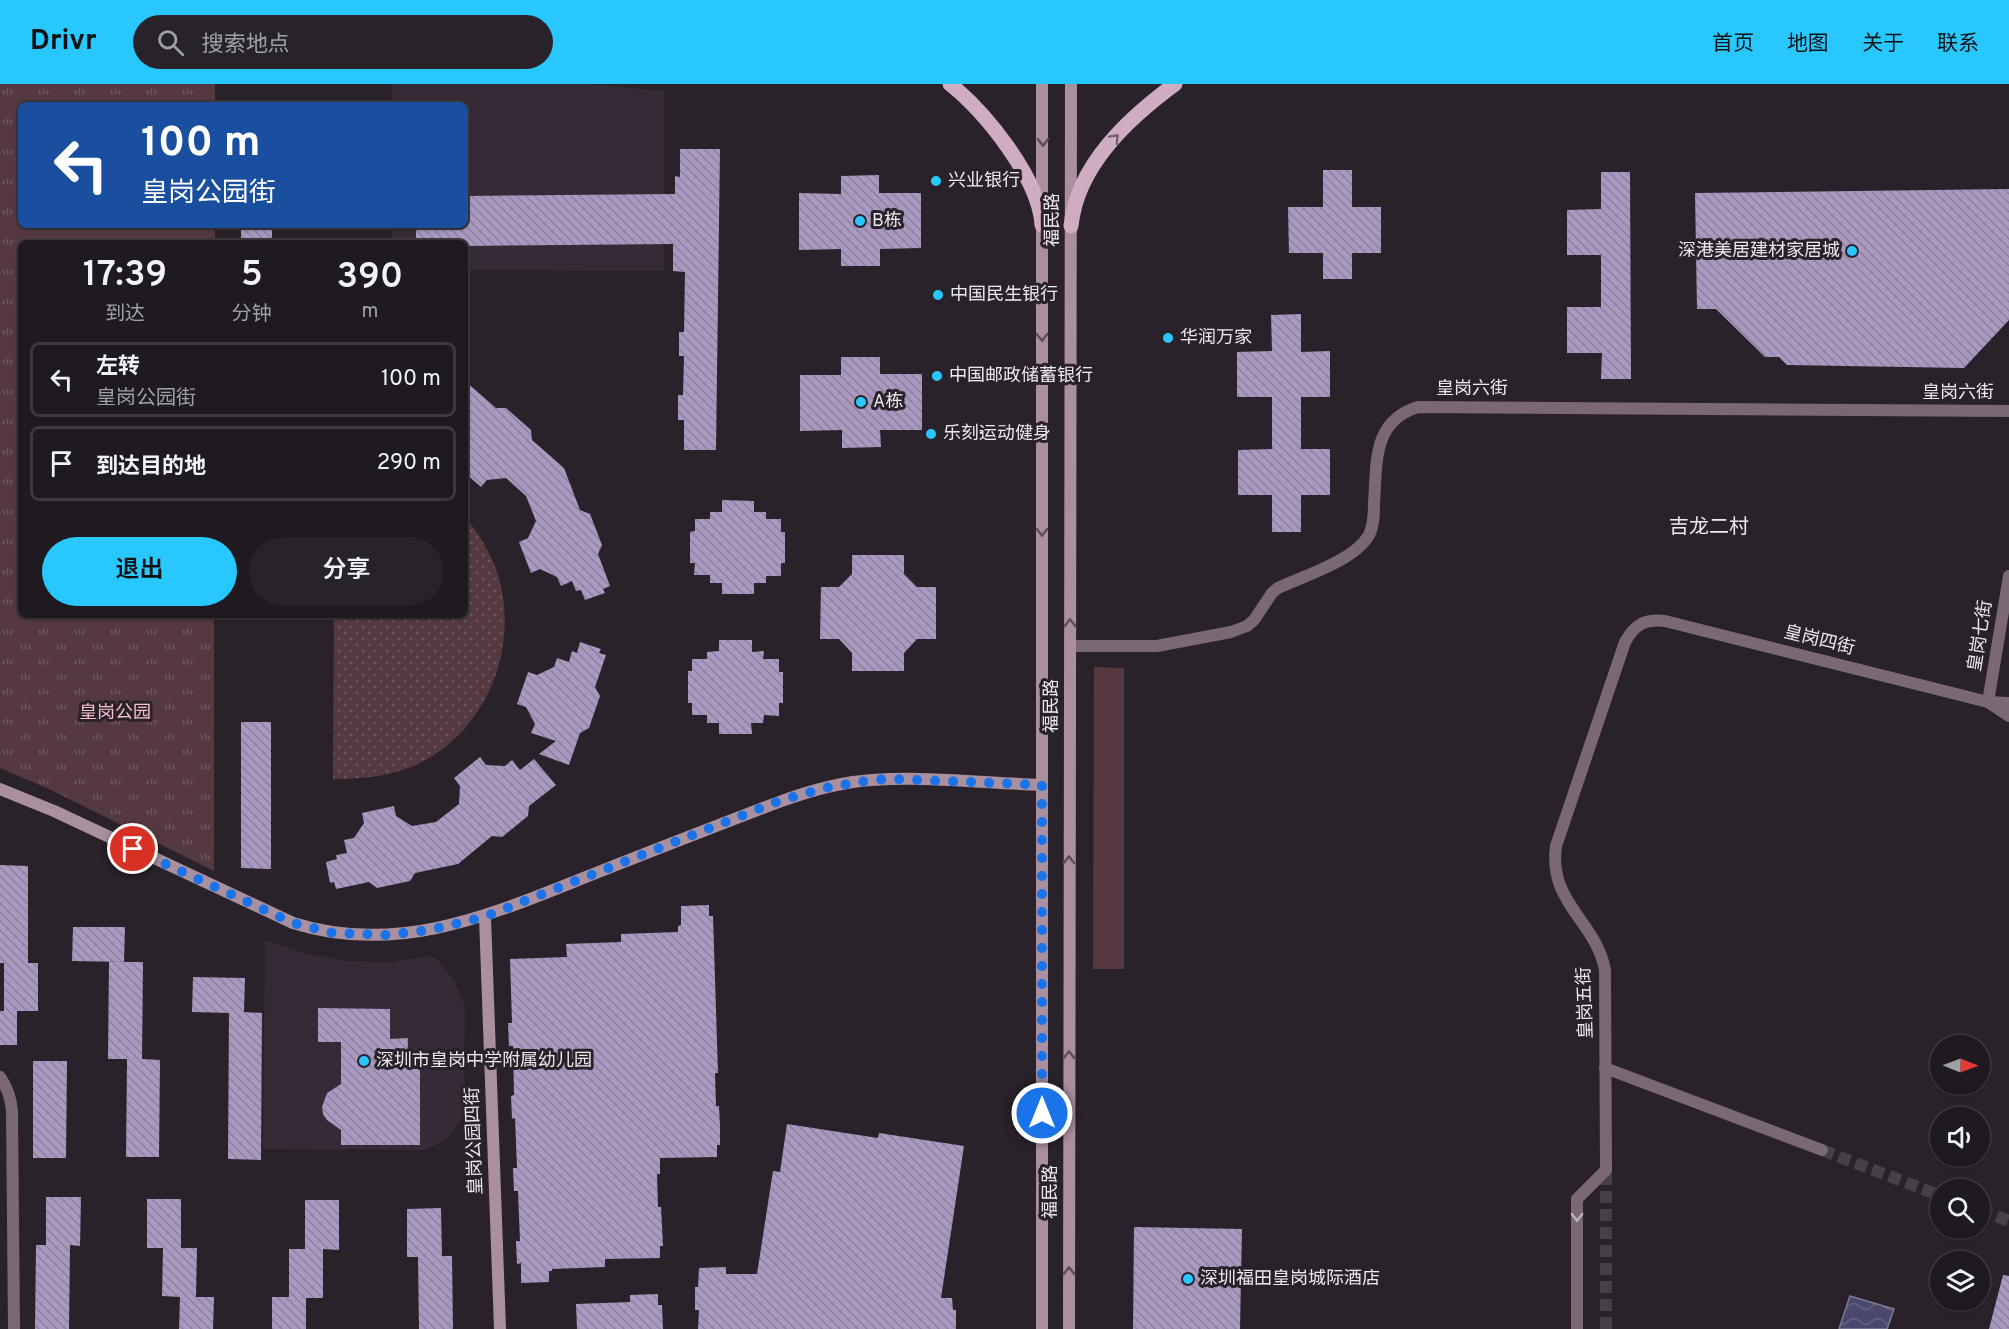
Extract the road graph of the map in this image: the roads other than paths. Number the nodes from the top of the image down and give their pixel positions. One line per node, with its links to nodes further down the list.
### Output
1 (950, 84): 5 (main road)
2 (1042, 84): 5 (main road, 福民路, one-way to 5)
3 (1071, 84): 6 (main road, 福民路)
4 (1175, 84): 6 (main road, one-way to 4)
5 (1042, 225): 14 (main road, 福民路, one-way to 14)
6 (1071, 226): 10 (main road, 福民路, one-way to 6)
7 (2009, 411): 10 (street, 皇岗六街)
8 (2009, 576): 11 (street, 皇岗七街)
9 (1641, 622): 11 (street, 皇岗四街); 17 (street, 皇岗五街)
10 (1070, 646): 23 (main road, 福民路, one-way to 10)
11 (1988, 702): 12 (street, 皇岗四街); 13 (street, 皇岗四街)
12 (2009, 703)
13 (2009, 716)
14 (1042, 785): 16 (main road); 22 (main road, 福民路)
15 (0, 789): 16 (main road)
16 (484, 917): 21 (main road, 皇岗公园四街)
17 (1605, 1068): 19 (street); 24 (street, 皇岗五街, one-way to 24)
18 (0, 1077): 20 (street)
19 (1822, 1150)
20 (14, 1329)
21 (500, 1329)
22 (1042, 1329)
23 (1069, 1329)
24 (1577, 1329)

